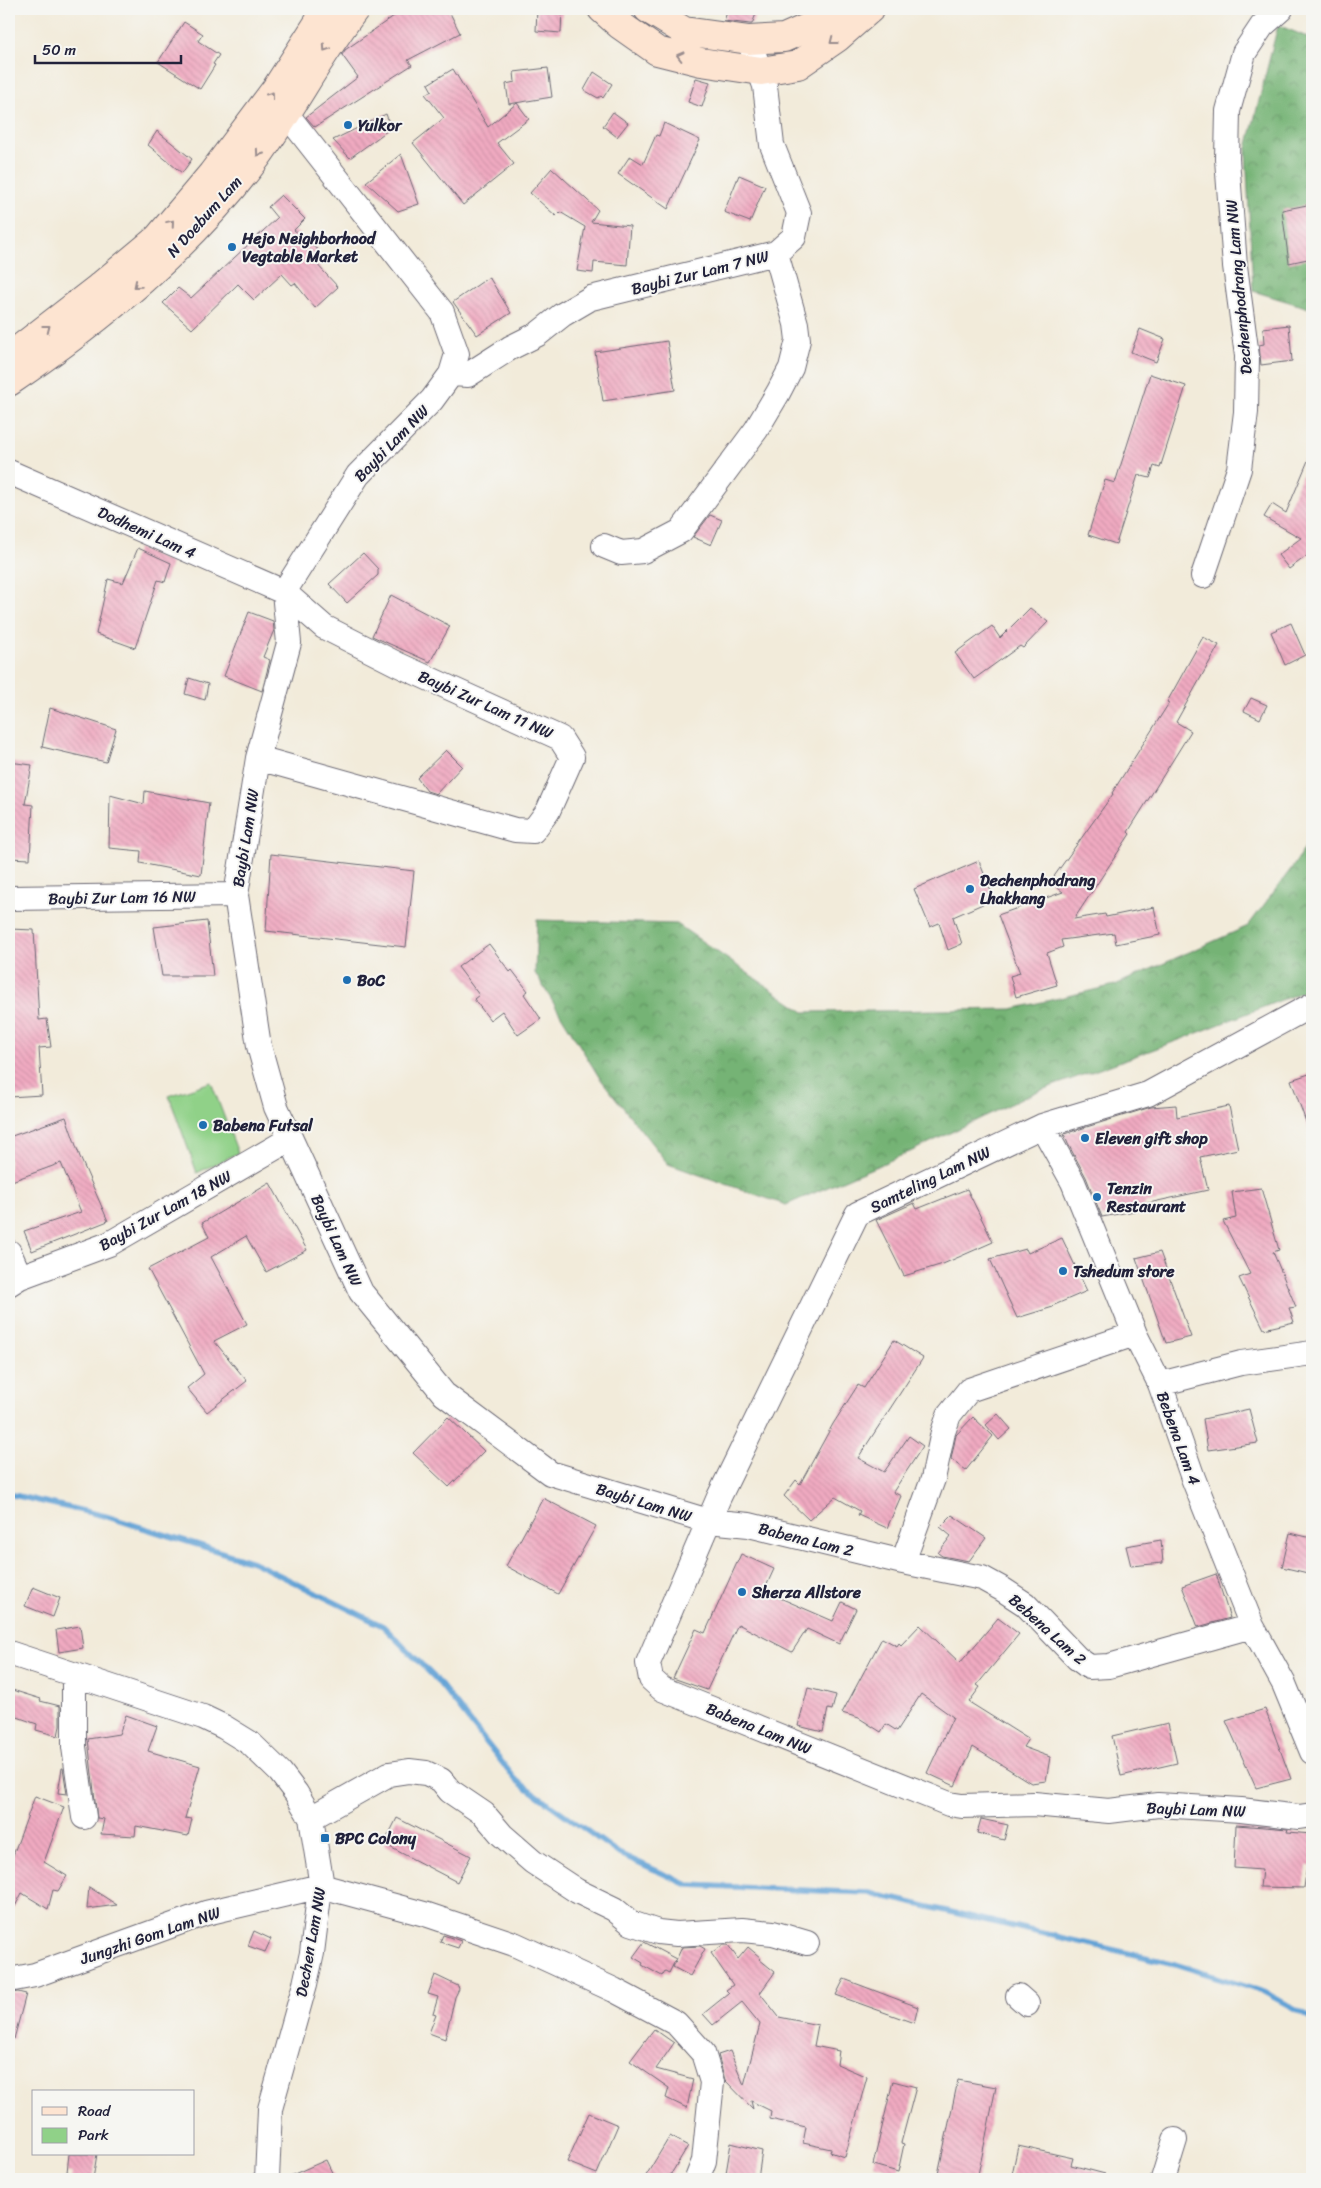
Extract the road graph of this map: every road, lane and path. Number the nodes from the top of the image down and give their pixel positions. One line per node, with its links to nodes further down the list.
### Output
1 (327, 9): 12 (main road, N Doebum Lam, one-way to 1)
2 (355, 9): 10 (main road, N Doebum Lam, one-way to 10)
3 (602, 9): 9 (main road, one-way to 3)
4 (648, 9): 8 (main road)
5 (836, 9): 8 (main road)
6 (870, 9): 9 (main road, one-way to 9)
7 (1281, 9): 17 (street, Dechenphodrang Lam NW)
8 (749, 40): 9 (street, Baybi Zur Lam 7 NW)
9 (761, 71): 11 (street, Baybi Zur Lam 7 NW)
10 (285, 112): 13 (street, Baybi Lam NW); 14 (main road, N Doebum Lam, one-way to 14)
11 (776, 253): 13 (street, Baybi Zur Lam 7 NW); 16 (street)
12 (9, 358)
13 (451, 374): 18 (street, Baybi Lam NW)
14 (9, 382)
15 (9, 472): 18 (street, Dodhemi Lam 4)
16 (604, 546)
17 (1203, 576)
18 (284, 592): 19 (street, Baybi Lam NW); 19 (street, Baybi Zur Lam 11 NW)
19 (258, 758): 20 (street, Baybi Lam NW)
20 (236, 895): 21 (street, Baybi Zur Lam 16 NW); 24 (street, Baybi Lam NW)
21 (9, 898)
22 (1312, 1005): 23 (street, Samteling Lam NW)
23 (1042, 1126): 27 (street, Bebena Lam 4); 30 (street, Samteling Lam NW)
24 (290, 1139): 26 (street, Baybi Zur Lam 18 NW); 30 (street, Baybi Lam NW)
25 (9, 1252): 26 (street)
26 (15, 1280)
27 (1135, 1334): 29 (street, Bebena Lam 4); 31 (street)
28 (1312, 1353): 29 (street)
29 (1160, 1384): 32 (street, Bebena Lam 4)
30 (708, 1521): 31 (street, Babena Lam 2); 36 (street, Babena Lam NW)
31 (903, 1562): 32 (street, Bebena Lam 2)
32 (1252, 1626): 35 (street, Bebena Lam 4)
33 (9, 1653): 34 (street, Dechen Lam NW)
34 (74, 1676): 38 (street); 39 (street, Dechen Lam NW)
35 (1312, 1752)
36 (1042, 1805): 37 (street, Baybi Lam NW)
37 (1312, 1815)
38 (84, 1817)
39 (311, 1818): 40 (street, Dechen Lam NW); 41 (street)
40 (320, 1886): 42 (street, Jungzhi Gom Lam NW); 44 (street, Dechen Lam NW); 45 (street)
41 (807, 1943)
42 (9, 1980)
43 (1175, 2140): 46 (street)
44 (267, 2179)
45 (697, 2179)
46 (1163, 2179)

